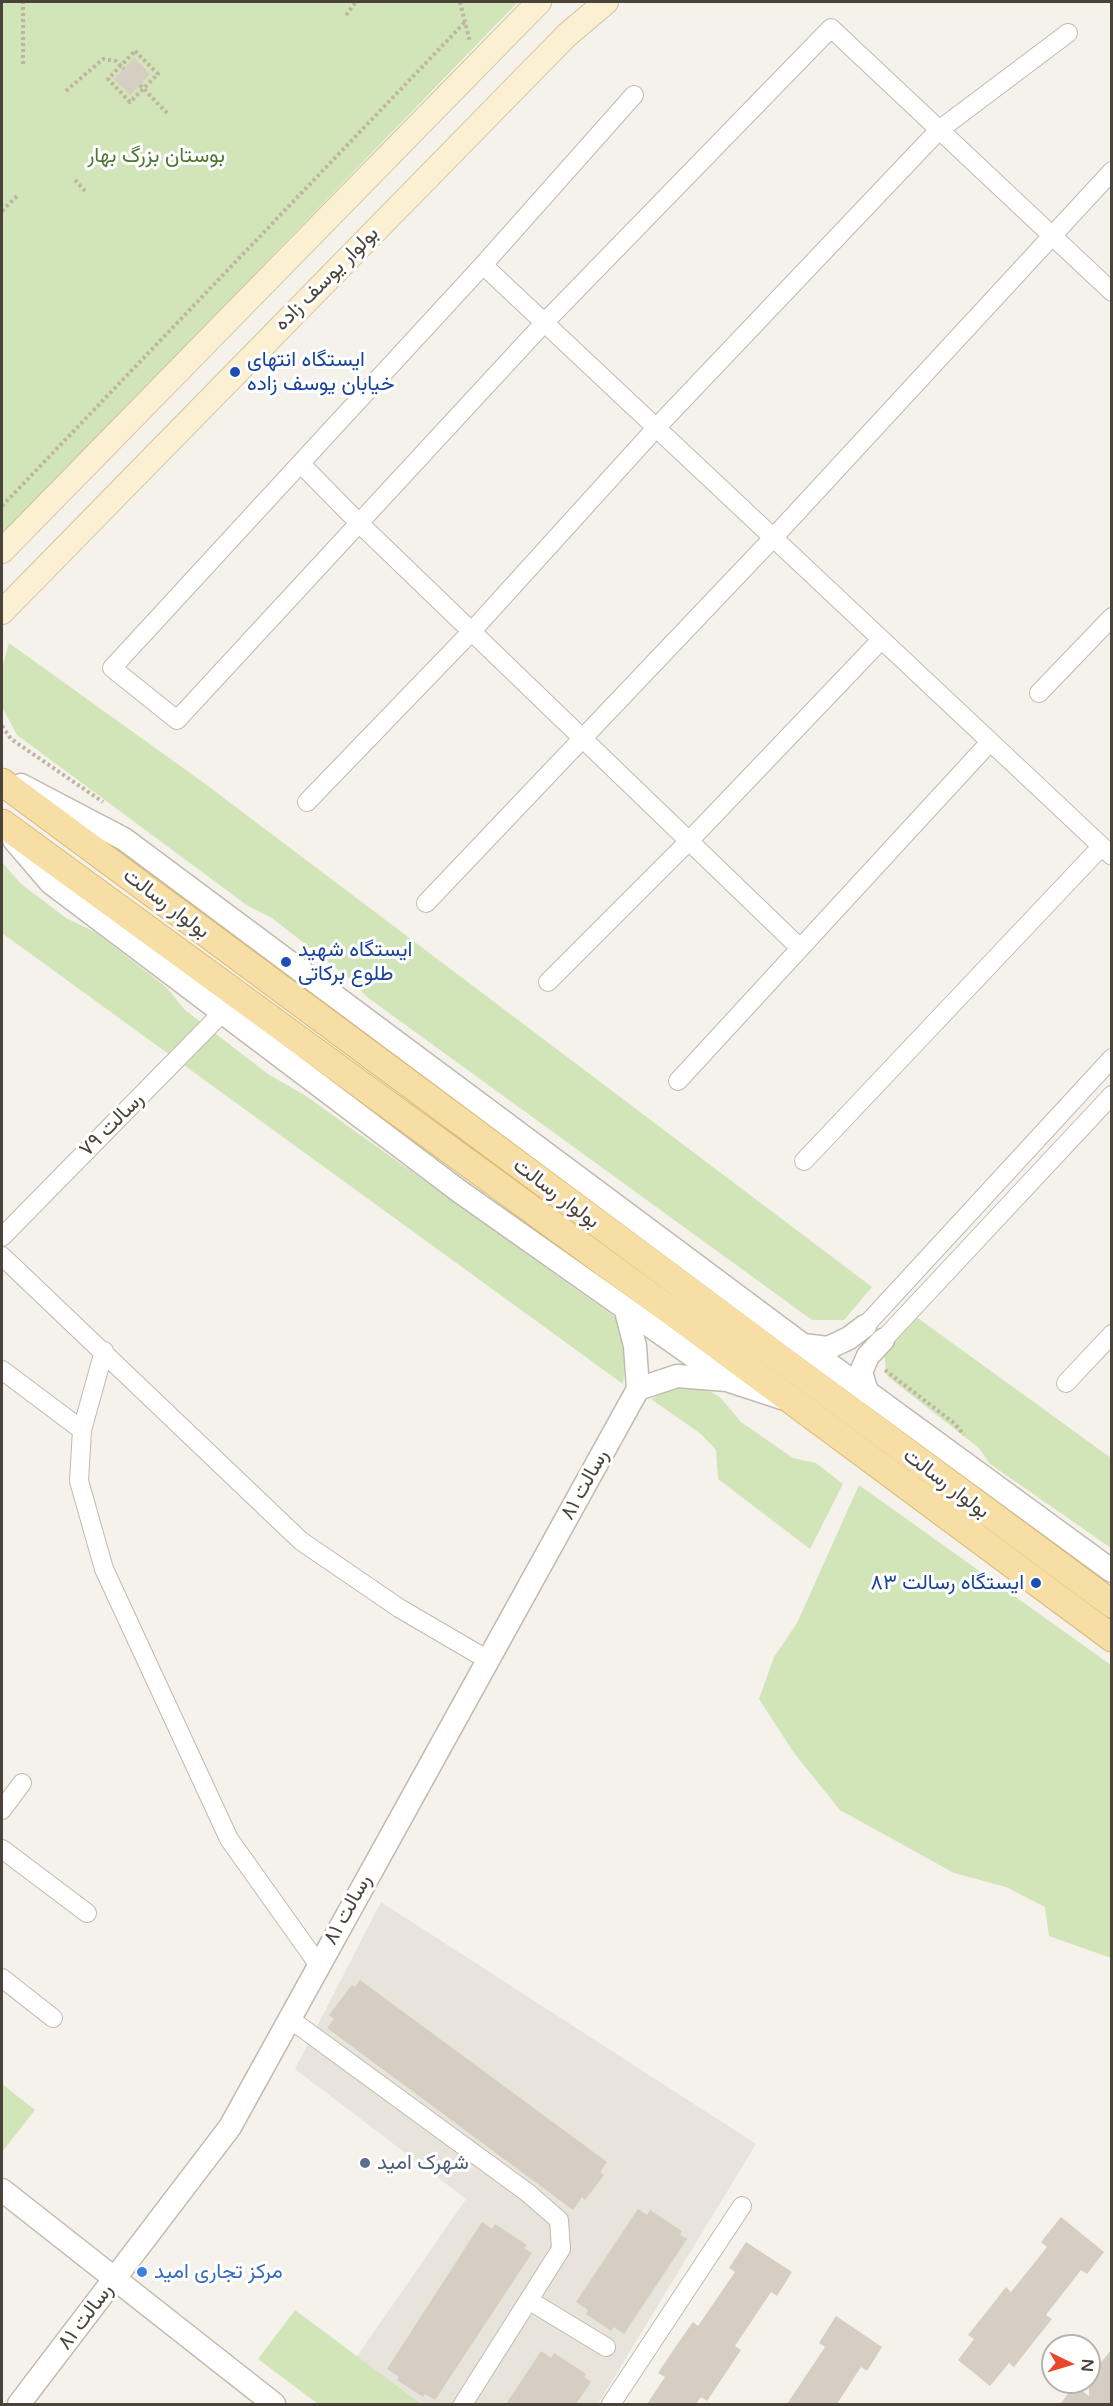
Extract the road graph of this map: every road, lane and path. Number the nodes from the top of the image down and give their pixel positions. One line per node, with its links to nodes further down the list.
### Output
1 (23, 2): 9 (path)
2 (356, 2): 6 (path)
3 (460, 2): 7 (path)
4 (539, 2): 11 (main road, بولوار یوسف زاده)
5 (606, 2): 32 (main road, بولوار یوسف زاده)
6 (346, 15)
7 (465, 22): 11 (path); 28 (path)
8 (1068, 33): 16 (street)
9 (22, 64)
10 (122, 67): 12 (path); 12 (path); 13 (path)
11 (476, 68): 31 (main road, بولوار یوسف زاده)
12 (142, 87): 15 (path)
13 (66, 91)
14 (634, 95): 23 (street)
15 (168, 114)
16 (939, 130): 22 (street); 25 (street); 26 (street)
17 (1112, 171): 22 (street)
18 (75, 180): 19 (path)
19 (85, 191)
20 (19, 194): 21 (path)
21 (2, 211)
22 (1052, 235): 24 (street); 30 (street)
23 (483, 265): 25 (street); 27 (street)
24 (1112, 292)
25 (544, 323): 26 (street); 29 (street)
26 (656, 428): 30 (street); 34 (street)
27 (301, 464): 29 (street); 29 (street)
28 (2, 506)
29 (359, 523): 34 (street)
30 (773, 538): 35 (street); 37 (street)
31 (2, 551)
32 (2, 612)
33 (1112, 617): 36 (street)
34 (472, 632): 37 (street); 41 (street)
35 (881, 640): 38 (street); 43 (street)
36 (1040, 693)
37 (582, 737): 43 (street); 45 (street)
38 (990, 742): 44 (street); 46 (street)
39 (2, 775): 59 (street)
40 (2, 782): 69 (main road, بولوار رسالت)
41 (307, 802)
42 (2, 824): 48 (street); 66 (main road, بولوار رسالت)
43 (689, 841): 46 (street); 47 (street)
44 (1106, 852): 52 (street)
45 (426, 903)
46 (800, 947): 50 (street)
47 (548, 982)
48 (222, 1012): 53 (street, رسالت ۷۹); 55 (street)
49 (1112, 1058): 56 (street)
50 (678, 1081)
51 (1112, 1095): 58 (street)
52 (804, 1161)
53 (2, 1237)
54 (2, 1256): 60 (street)
55 (626, 1311): 62 (street); 64 (street)
56 (865, 1326): 59 (street)
57 (1112, 1334): 63 (street)
58 (883, 1340): 65 (street)
59 (802, 1346): 65 (street)
60 (104, 1352): 67 (street); 71 (street)
61 (2, 1370): 67 (street)
62 (727, 1380): 64 (street); 66 (street)
63 (1066, 1383)
64 (638, 1389): 71 (street, رسالت ۸۱)
65 (867, 1392): 68 (street)
66 (790, 1401): 70 (main road, بولوار رسالت)
67 (82, 1430): 76 (street)
68 (1112, 1571)
69 (1112, 1604)
70 (1112, 1638)
71 (488, 1660): 76 (street, رسالت ۸۱)
72 (22, 1783): 73 (street)
73 (2, 1810)
74 (2, 1849): 75 (street)
75 (87, 1913)
76 (318, 1964): 79 (street, رسالت ۸۱)
77 (2, 1978): 78 (street)
78 (53, 2018)
79 (290, 2019): 82 (street, رسالت ۸۱); 83 (street)
80 (2, 2190): 82 (street)
81 (742, 2206): 88 (street)
82 (115, 2280): 85 (street, رسالت ۸۱); 86 (street)
83 (530, 2301): 84 (street); 87 (street)
84 (606, 2347)
85 (19, 2404)
86 (274, 2404)
87 (463, 2404)
88 (611, 2404)

